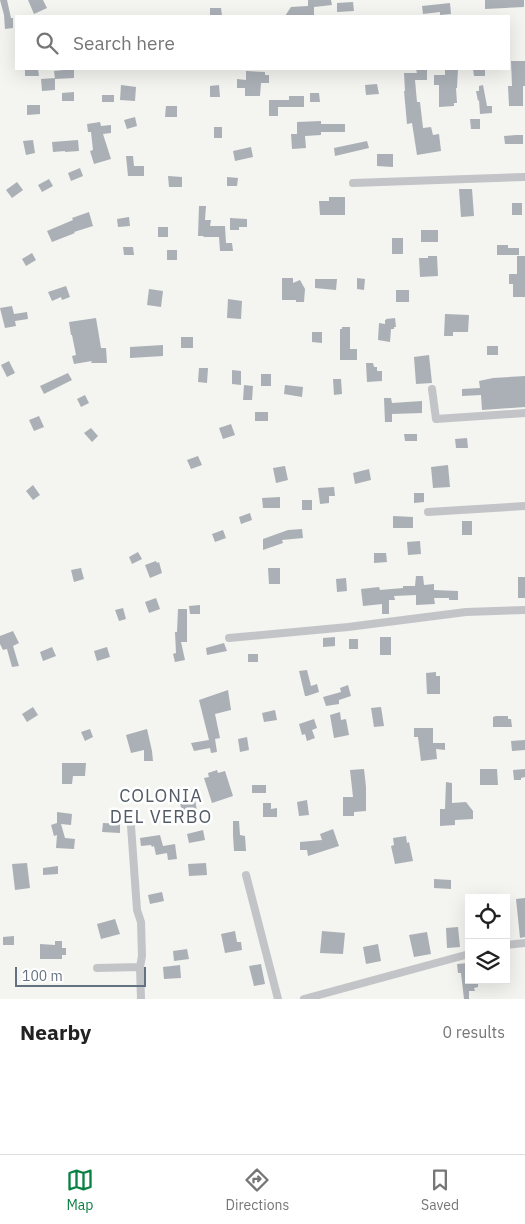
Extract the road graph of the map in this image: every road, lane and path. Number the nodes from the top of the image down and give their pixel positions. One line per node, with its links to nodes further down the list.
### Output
1 (525, 177): 2 (street)
2 (353, 183)
3 (432, 389): 4 (street)
4 (525, 413)
5 (525, 506): 6 (street)
6 (428, 512)
7 (525, 610): 8 (street)
8 (229, 638)
9 (132, 826): 14 (street)
10 (246, 875): 17 (street)
11 (525, 943): 12 (street)
12 (510, 945)
13 (465, 955): 18 (street)
14 (140, 967): 15 (street); 16 (street)
15 (97, 968)
16 (141, 999)
17 (278, 999)
18 (304, 999)

